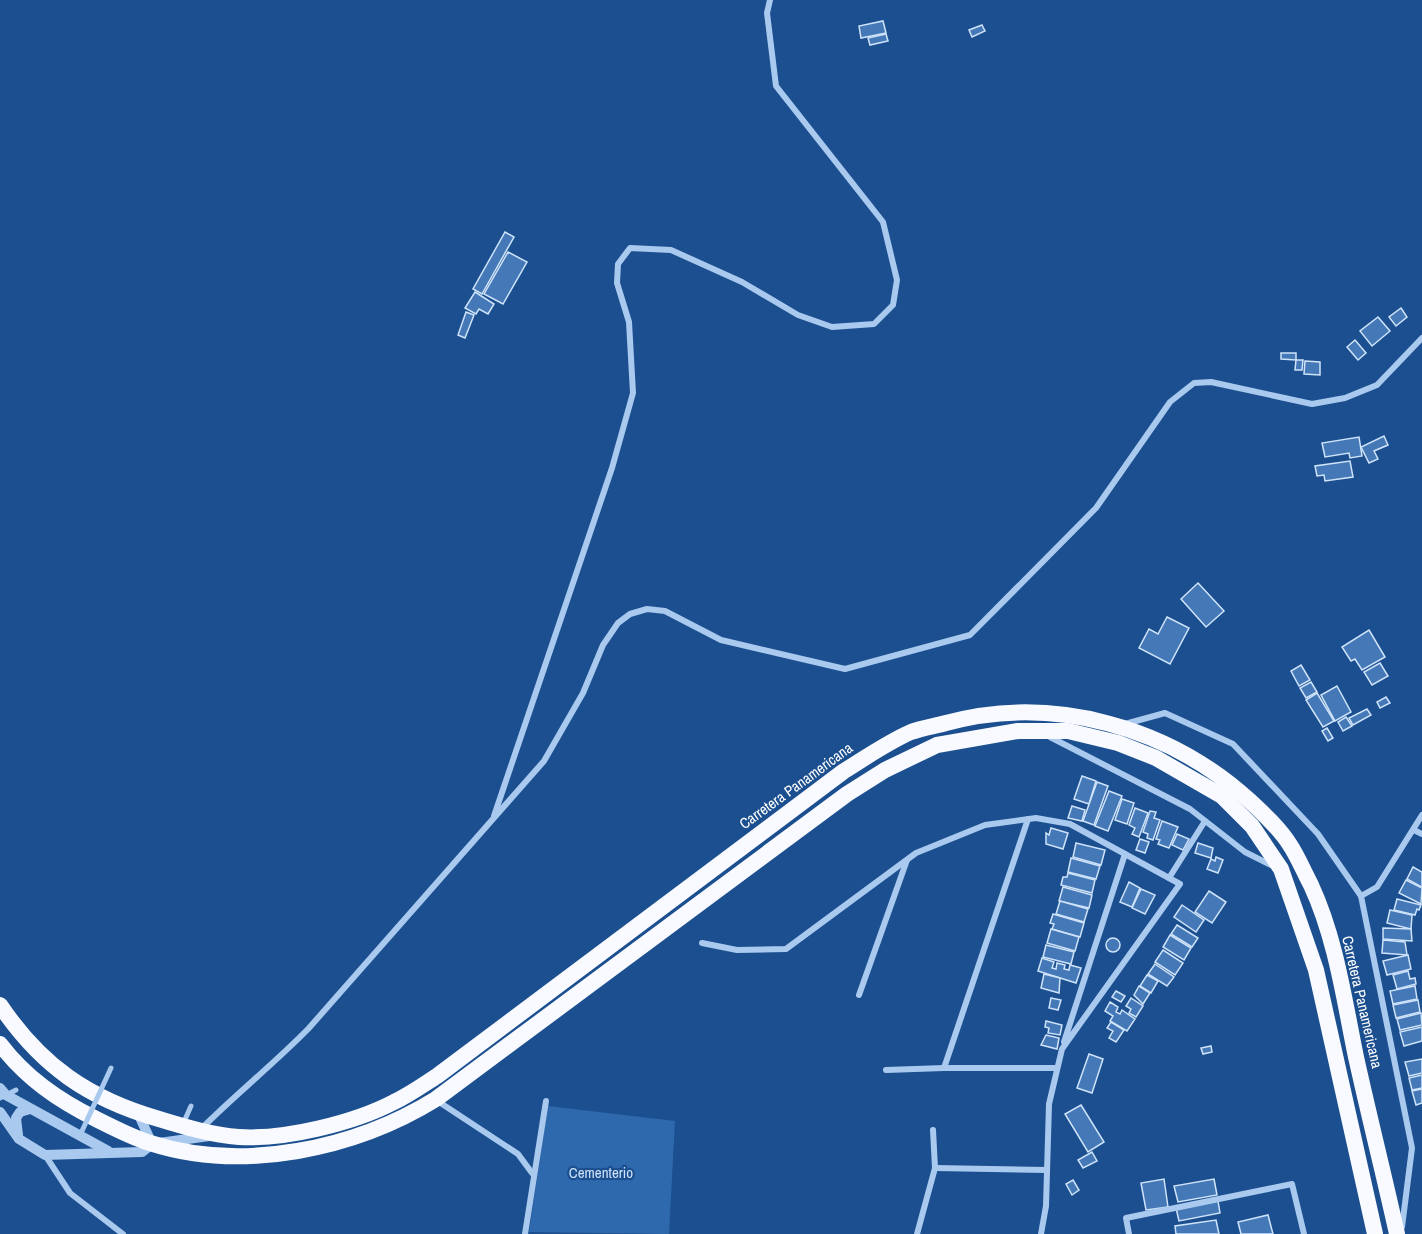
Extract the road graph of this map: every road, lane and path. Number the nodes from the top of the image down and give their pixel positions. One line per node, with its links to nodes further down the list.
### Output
1 (770, 0): 6 (street)
2 (1422, 338): 6 (street)
3 (1119, 726): 15 (street); 36 (highway, Carretera Panamericana); 51 (highway, Carretera Panamericana)
4 (1039, 731): 8 (street); 13 (highway); 26 (highway)
5 (1422, 815): 9 (street)
6 (493, 819): 34 (street)
7 (1028, 819): 11 (street); 12 (street); 22 (street)
8 (1205, 821): 13 (street); 14 (street)
9 (1414, 830): 10 (street); 15 (street)
10 (1422, 834)
11 (1125, 854): 14 (street); 20 (street)
12 (908, 860): 16 (street); 17 (street)
13 (1281, 869): 50 (highway)
14 (1169, 878): 20 (street)
15 (1361, 896): 51 (street)
16 (702, 943)
17 (860, 995)
18 (0, 1005): 31 (highway, Carretera Panamericana)
19 (0, 1044): 38 (highway)
20 (1062, 1049): 23 (street)
21 (111, 1068): 33 (street, bridge)
22 (944, 1068): 23 (street); 24 (street)
23 (1057, 1068): 42 (street)
24 (886, 1070)
25 (5, 1093): 29 (street)
26 (436, 1099): 38 (highway); 43 (street)
27 (546, 1101): 43 (street)
28 (190, 1106): 32 (street)
29 (30, 1109): 37 (street); 39 (street)
30 (0, 1112): 37 (street)
31 (138, 1113): 32 (highway, Carretera Panamericana); 38 (street)
32 (182, 1126): 34 (highway, Carretera Panamericana)
33 (82, 1131)
34 (200, 1131): 36 (highway, Carretera Panamericana)
35 (933, 1131): 41 (street)
36 (221, 1135): 38 (street)
37 (19, 1139): 40 (street)
38 (152, 1144): 39 (street)
39 (108, 1151): 40 (street)
40 (45, 1155): 44 (street)
41 (935, 1168): 42 (street); 46 (street)
42 (1047, 1170): 47 (street)
43 (532, 1175): 45 (street)
44 (123, 1234)
45 (525, 1234)
46 (917, 1234)
47 (1041, 1234)
48 (1129, 1234): 49 (street)
49 (1304, 1234)
50 (1375, 1234)
51 (1399, 1234)

